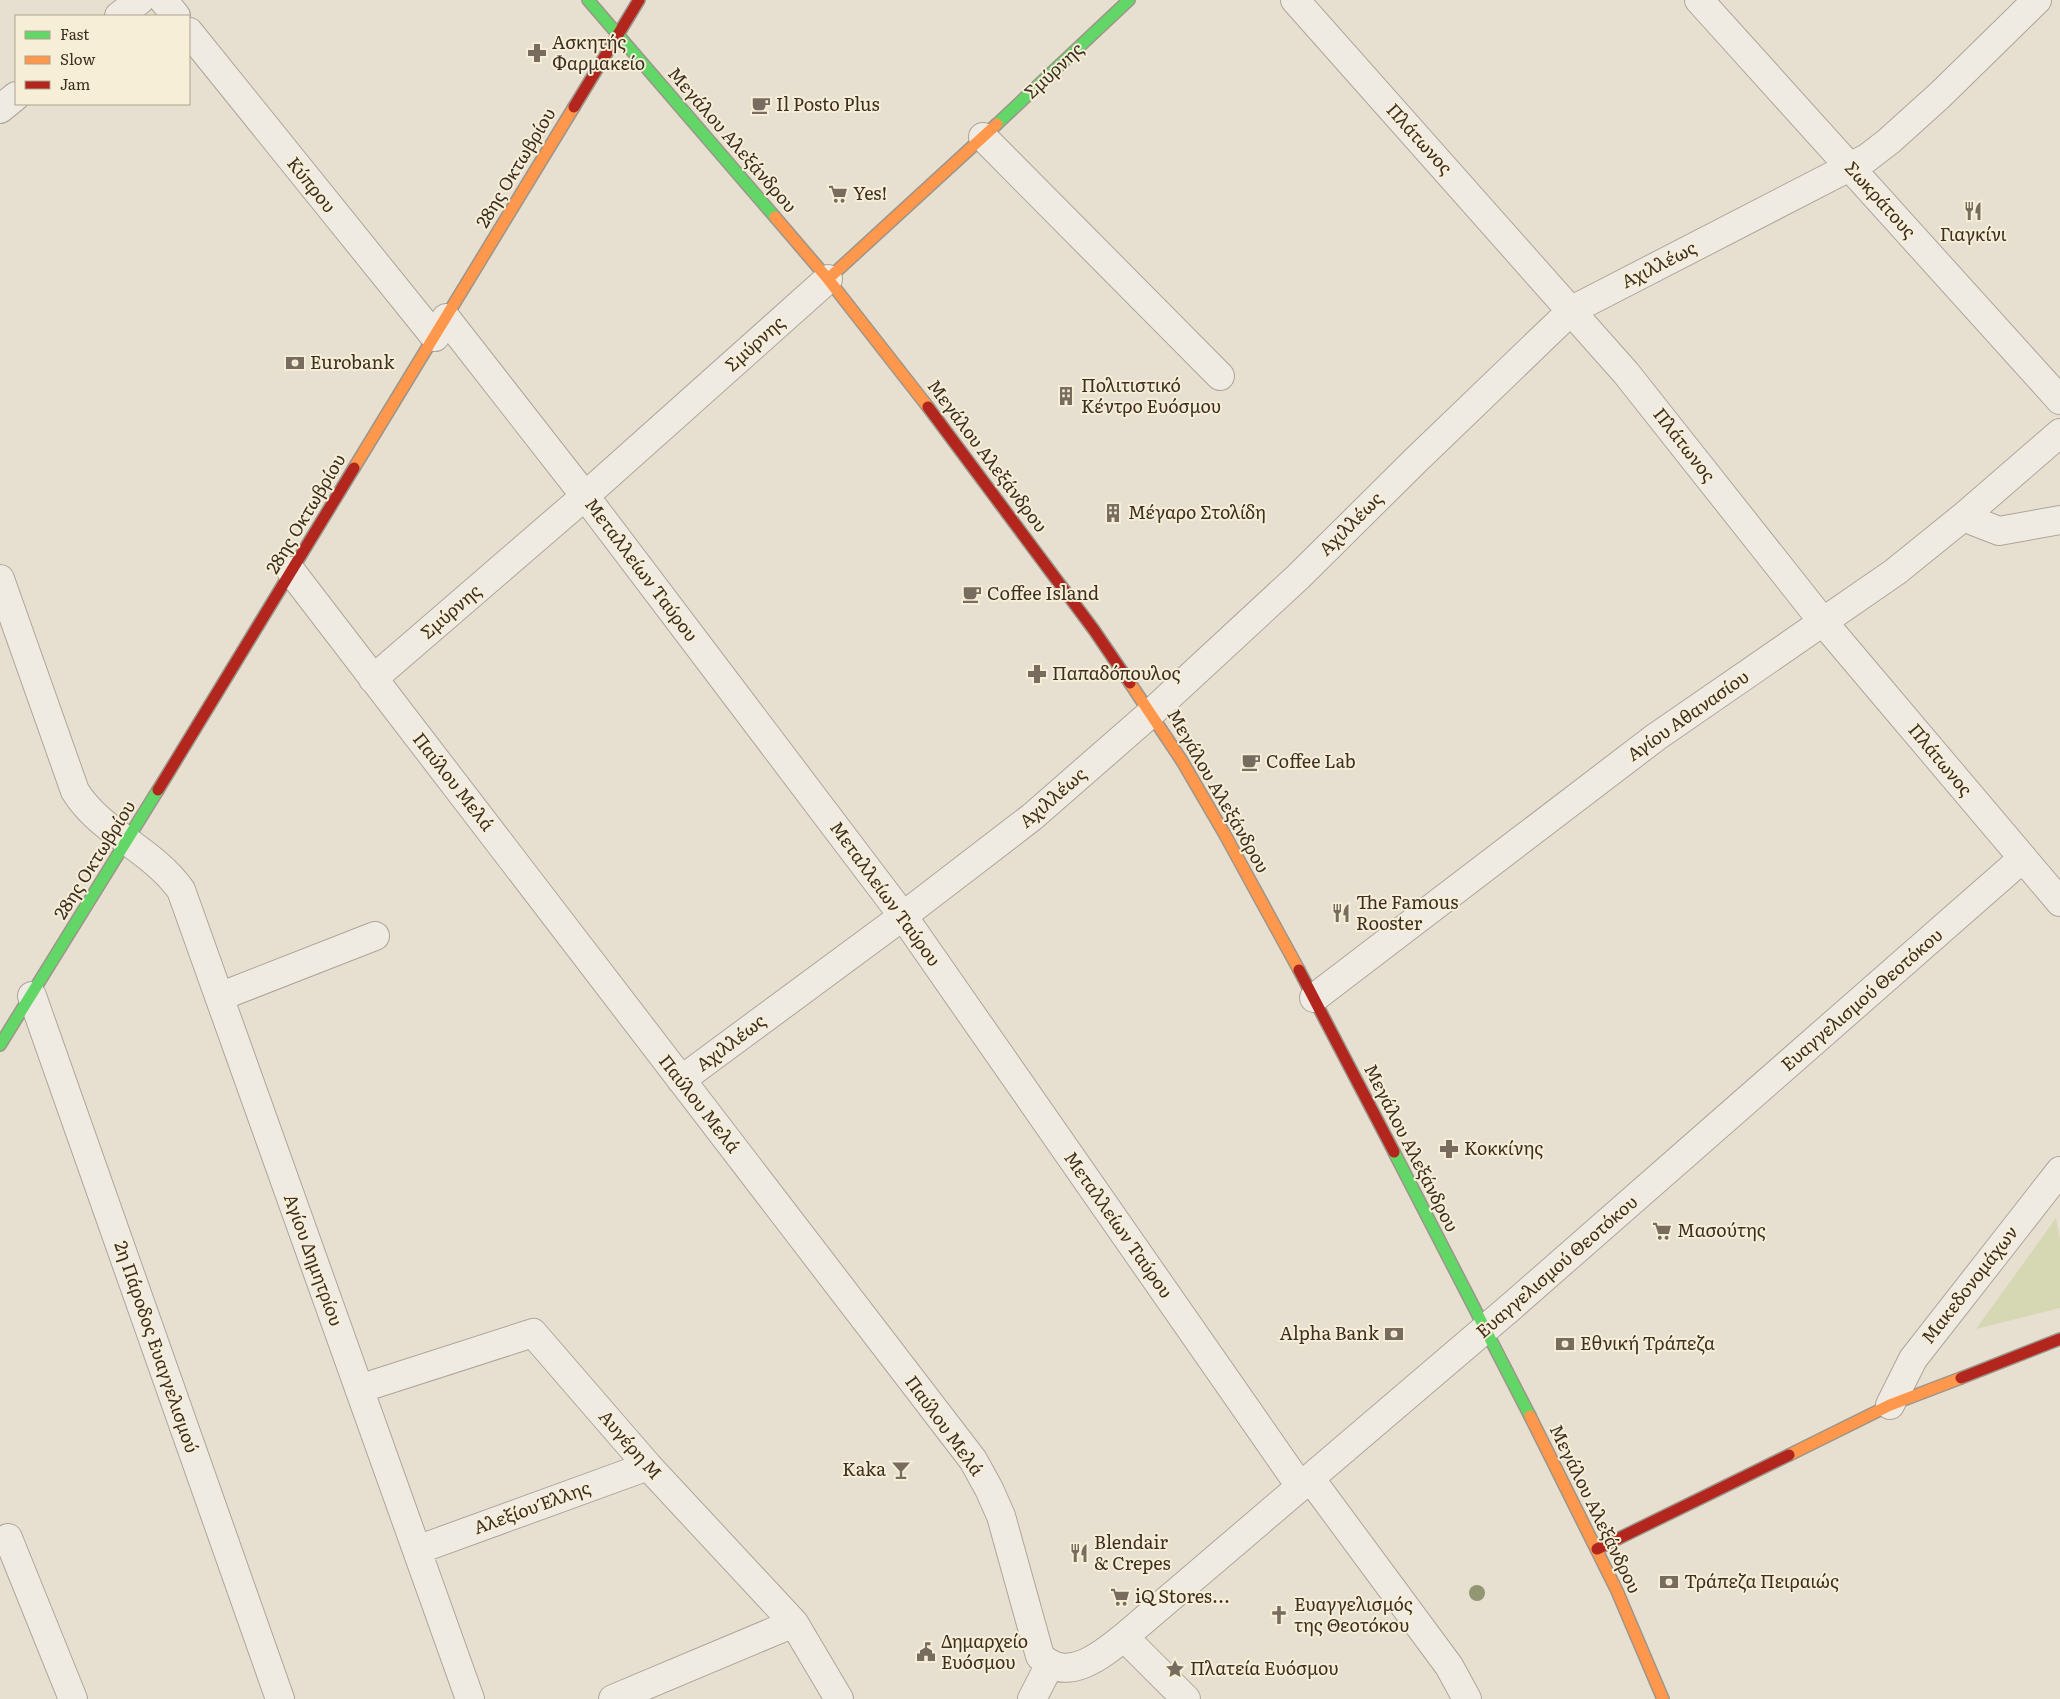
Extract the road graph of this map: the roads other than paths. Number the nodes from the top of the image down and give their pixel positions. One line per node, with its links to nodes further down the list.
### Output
1 (140, 0): 9 (street)
2 (163, 0): 10 (street)
3 (588, 0): 12 (street, Μεγάλου Αλεξάνδρου)
4 (639, 0): 12 (street, 28ης Οκτωβρίου)
5 (1129, 0): 15 (street, Σμύρνης)
6 (1295, 0): 18 (street, Πλάτωνος)
7 (1700, 0): 16 (street, Σωκράτους)
8 (2037, 0): 16 (street, Αχιλλέως)
9 (120, 15)
10 (175, 15)
11 (190, 33): 19 (street, Κύπρου)
12 (618, 34): 17 (street, Μεγάλου Αλεξάνδρου); 19 (street, 28ης Οκτωβρίου)
13 (15, 97): 14 (street)
14 (0, 109)
15 (984, 137): 17 (street, Σμύρνης); 20 (street)
16 (1850, 167): 18 (street, Αχιλλέως); 21 (street, Σωκράτους)
17 (828, 279): 23 (street, Σμύρνης); 30 (street, Μεγάλου Αλεξάνδρου)
18 (1572, 310): 28 (street, Πλάτωνος); 30 (street, Αχιλλέως)
19 (440, 327): 23 (street, Μεταλλείων Ταύρου); 26 (street, 28ης Οκτωβρίου)
20 (1220, 376)
21 (2060, 400)
22 (2060, 433): 24 (street, Αγίου Αθανασίου)
23 (585, 496): 29 (street, Σμύρνης); 34 (street, Μεταλλείων Ταύρου)
24 (1963, 517): 25 (street); 28 (street, Αγίου Αθανασίου)
25 (2060, 520)
26 (291, 572): 29 (street, Παύλου Μελά); 31 (street, 28ης Οκτωβρίου)
27 (0, 579): 31 (street, Αγίου Δημητρίου)
28 (1824, 623): 32 (street, Πλάτωνος); 38 (street, Αγίου Αθανασίου)
29 (373, 679): 40 (street, Παύλου Μελά)
30 (1151, 713): 34 (street, Αχιλλέως); 38 (street, Μεγάλου Αλεξάνδρου)
31 (128, 840): 36 (street, 28ης Οκτωβρίου); 37 (street, Αγίου Δημητρίου)
32 (2022, 858): 33 (street, Πλάτωνος); 42 (street, Ευαγγελισμού Θεοτόκου)
33 (2060, 902)
34 (903, 916): 40 (street, Αχιλλέως); 47 (street, Μεταλλείων Ταύρου)
35 (375, 936): 37 (street)
36 (32, 996): 39 (street, 28ης Οκτωβρίου); 55 (street, 2η Πάροδος Ευαγγελισμού)
37 (219, 998): 44 (street, Αγίου Δημητρίου)
38 (1314, 998): 42 (street, Μεγάλου Αλεξάνδρου)
39 (0, 1046)
40 (681, 1080): 53 (street, Παύλου Μελά)
41 (2060, 1171): 45 (street, Μακεδονομάχων)
42 (1485, 1330): 47 (street, Ευαγγελισμού Θεοτόκου); 49 (street, Μεγάλου Αλεξάνδρου)
43 (2060, 1339): 45 (street)
44 (359, 1389): 46 (street, Αυγέρη Μ); 50 (street, Αγίου Δημητρίου)
45 (1890, 1405): 49 (street)
46 (648, 1466): 50 (street, Αλεξίου Έλλης); 51 (street, Αυγέρη Μ)
47 (1305, 1482): 52 (street, Ευαγγελισμού Θεοτόκου); 61 (street, Μεταλλείων Ταύρου)
48 (8, 1538): 54 (street)
49 (1597, 1549): 62 (street, Μεγάλου Αλεξάνδρου)
50 (417, 1550): 56 (street, Αγίου Δημητρίου)
51 (794, 1623): 57 (street); 58 (street, Αυγέρη Μ)
52 (1124, 1637): 53 (street, Ευαγγελισμού Θεοτόκου); 60 (street)
53 (1050, 1664): 59 (street)
54 (73, 1699)
55 (280, 1699)
56 (470, 1699)
57 (613, 1699)
58 (839, 1699)
59 (1032, 1699)
60 (1186, 1699)
61 (1467, 1699)
62 (1663, 1699)

